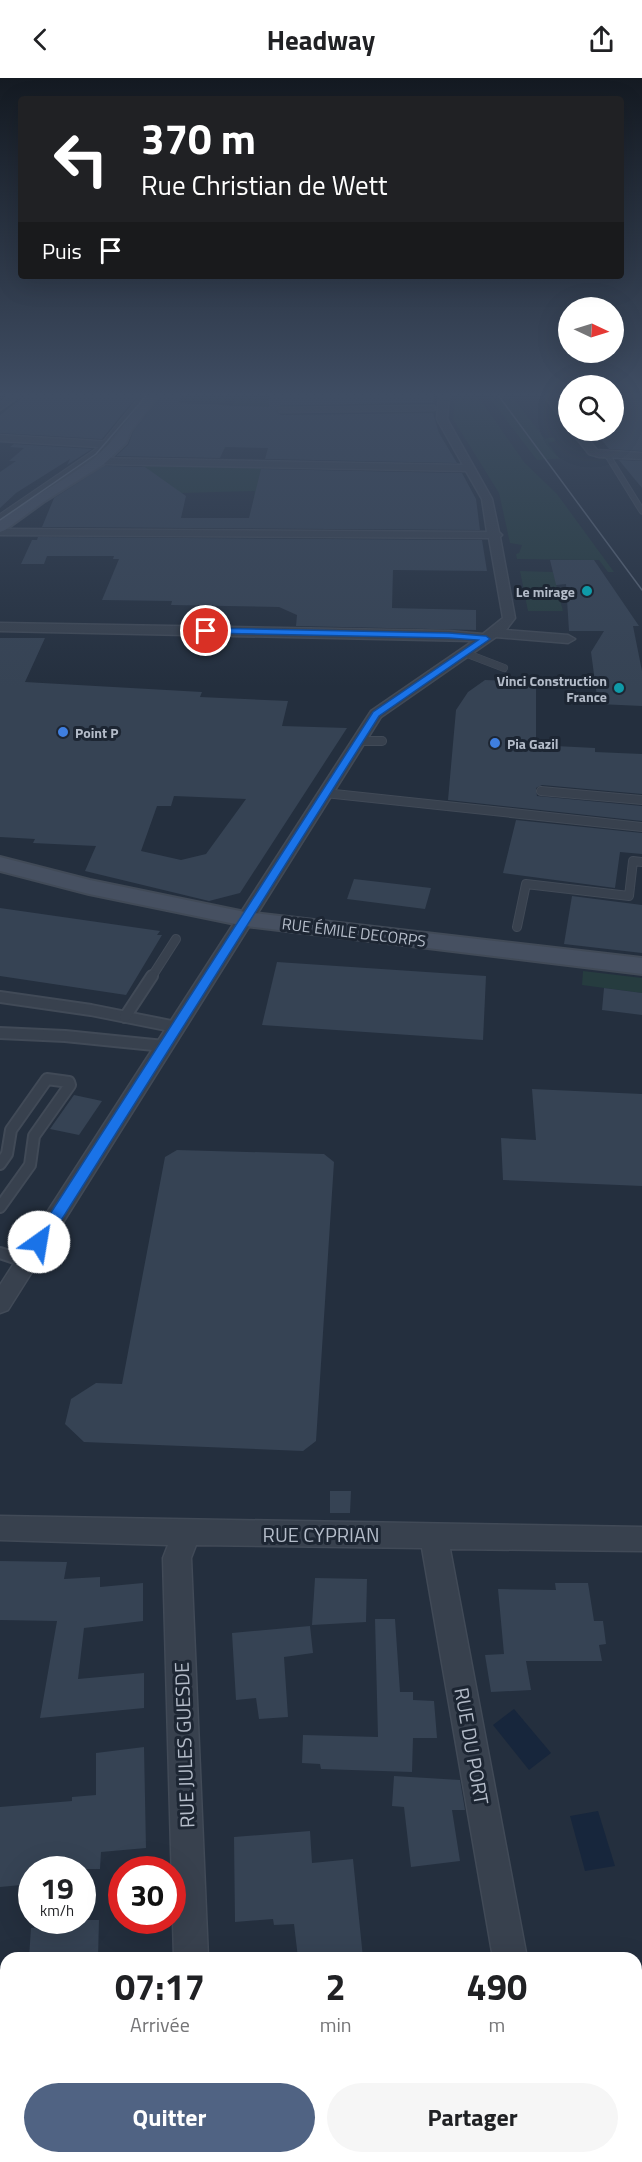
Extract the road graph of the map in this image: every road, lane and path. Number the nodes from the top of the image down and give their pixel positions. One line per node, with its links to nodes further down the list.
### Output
1 (37, 492): 6 (lane)
2 (49, 492): 7 (main road)
3 (484, 492): 9 (street)
4 (630, 492): 5 (lane)
5 (642, 511)
6 (0, 517)
7 (0, 527)
8 (0, 532): 9 (street)
9 (496, 535): 11 (street)
10 (0, 627): 11 (street)
11 (490, 636): 12 (street); 13 (street)
12 (568, 639)
13 (465, 653): 14 (lane); 15 (street)
14 (504, 668)
15 (359, 741): 16 (lane); 18 (street)
16 (382, 741)
17 (541, 791): 19 (lane)
18 (325, 793): 20 (lane); 23 (street)
19 (642, 800)
20 (642, 827)
21 (642, 862): 24 (lane)
22 (0, 864): 23 (main road, RUE ÉMILE DECORPS)
23 (245, 919): 26 (main road, RUE ÉMILE DECORPS); 29 (street)
24 (517, 927)
25 (176, 939): 28 (lane)
26 (642, 966)
27 (0, 997): 28 (lane)
28 (124, 1017): 29 (lane)
29 (176, 1028): 31 (street)
30 (0, 1033): 31 (lane)
31 (164, 1046): 35 (street)
32 (0, 1164): 33 (lane)
33 (0, 1207)
34 (0, 1253): 35 (lane)
35 (27, 1262): 36 (street)
36 (8, 1278): 37 (street)
37 (0, 1304)
38 (0, 1528): 39 (street, RUE CYPRIAN)
39 (186, 1533): 40 (street, RUE CYPRIAN); 42 (street, RUE JULES GUESDE)
40 (434, 1535): 41 (street, RUE CYPRIAN); 43 (street, RUE DU PORT)
41 (642, 1539)
42 (191, 1952)
43 (509, 1952)

